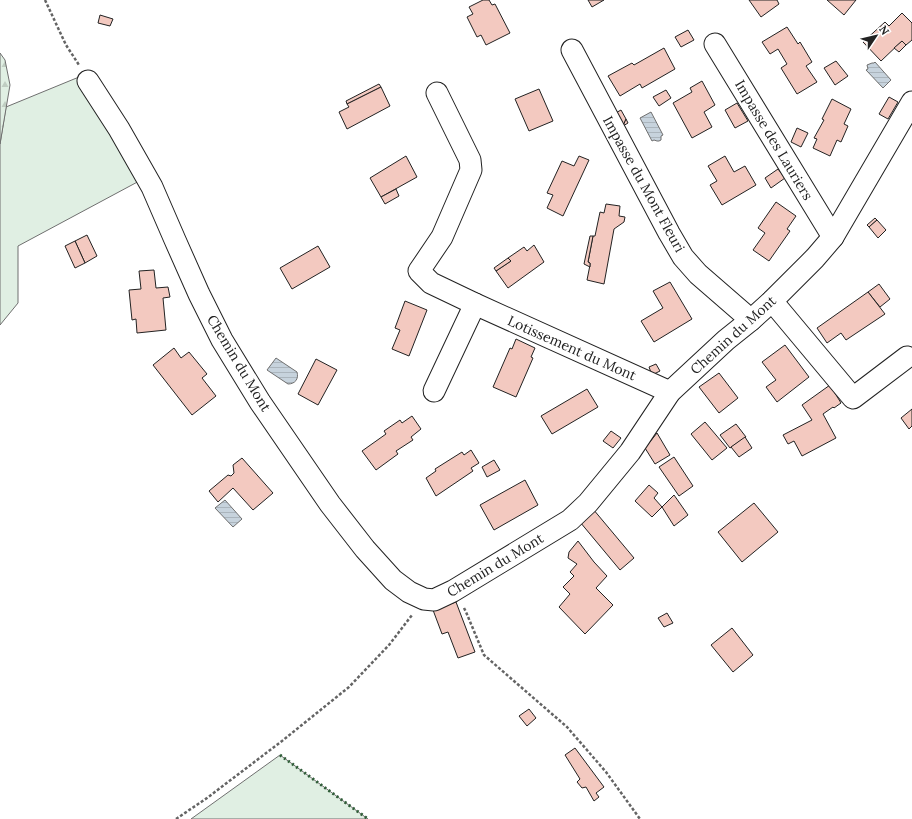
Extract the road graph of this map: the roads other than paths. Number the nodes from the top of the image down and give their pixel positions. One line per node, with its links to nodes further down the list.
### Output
1 (716, 44): 6 (street, Impasse des Lauriers)
2 (572, 50): 9 (street, Impasse du Mont Fleuri)
3 (88, 81): 12 (street, Chemin du Mont)
4 (437, 93): 8 (street, Lotissement du Mont)
5 (912, 102): 6 (street, Chemin du Mont)
6 (832, 237): 7 (street, Chemin du Mont)
7 (772, 301): 9 (street, Chemin du Mont); 10 (street)
8 (475, 304): 11 (street); 12 (street, Lotissement du Mont)
9 (751, 320): 12 (street, Chemin du Mont)
10 (907, 356)
11 (434, 391)
12 (670, 392)

